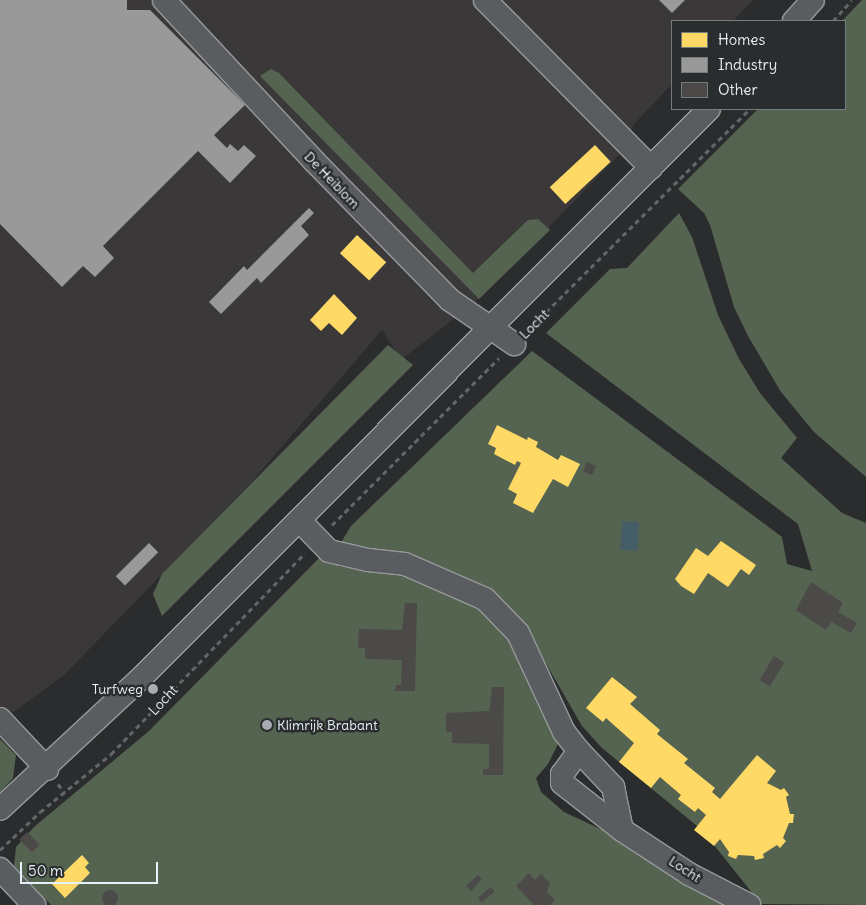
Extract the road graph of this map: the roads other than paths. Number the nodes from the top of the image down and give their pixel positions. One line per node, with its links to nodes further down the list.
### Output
1 (164, 0): 7 (street, De Heiblom)
2 (486, 0): 6 (street)
3 (813, 0): 4 (street)
4 (795, 20)
5 (708, 110): 6 (street, Locht)
6 (651, 168): 7 (street, Locht)
7 (490, 328): 8 (street, De Heiblom); 9 (street, Locht)
8 (514, 344)
9 (299, 520): 11 (street); 12 (street, Locht)
10 (0, 719): 12 (street)
11 (579, 751): 14 (street); 14 (street, Locht)
12 (47, 769): 13 (street, Locht)
13 (0, 809)
14 (622, 830): 17 (street, Locht)
15 (0, 870): 16 (street)
16 (34, 905)
17 (749, 905)

